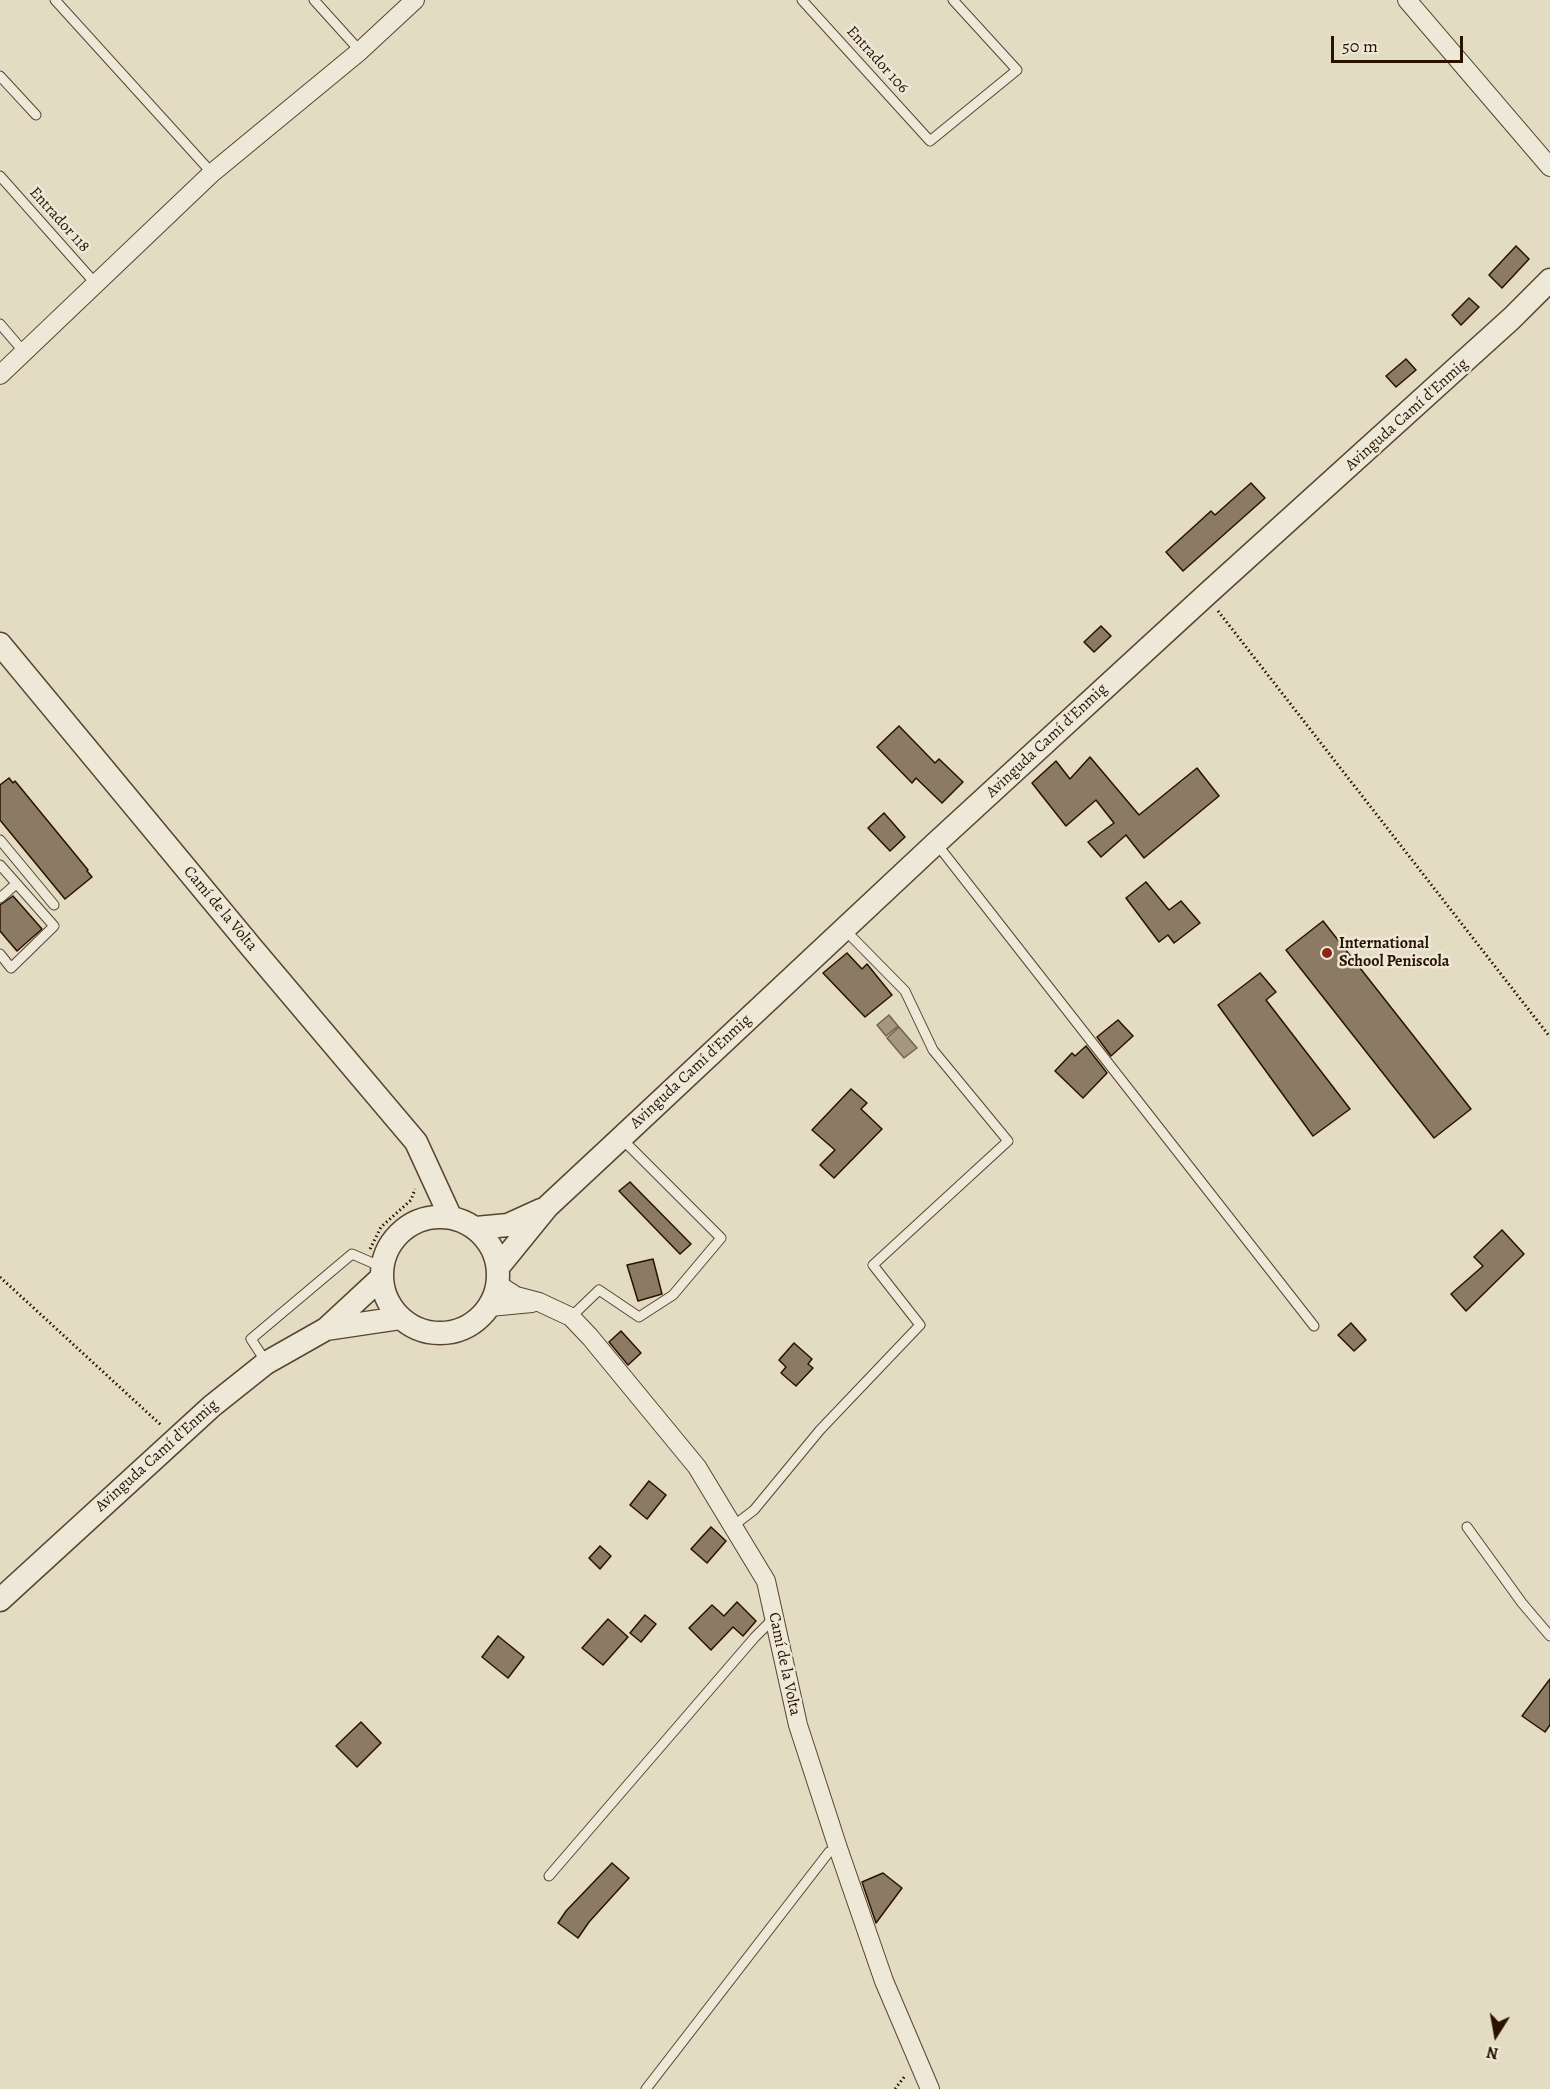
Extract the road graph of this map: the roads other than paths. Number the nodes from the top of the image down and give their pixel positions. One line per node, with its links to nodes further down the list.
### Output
1 (55, 0): 11 (lane)
2 (314, 0): 7 (lane)
3 (802, 0): 4 (lane, Entrador 106)
4 (953, 0)
5 (1407, 0): 10 (street)
6 (412, 1): 7 (street)
7 (360, 51): 11 (street)
8 (0, 76): 9 (lane)
9 (36, 115)
10 (1550, 167)
11 (212, 173): 14 (street)
12 (0, 176): 14 (lane, Entrador 118)
13 (1550, 280): 20 (street, Avinguda Camí d'Enmig)
14 (96, 283): 16 (street)
15 (0, 324): 16 (lane)
16 (24, 351): 17 (street)
17 (0, 375)
18 (0, 644): 28 (street, Camí de la Volta)
19 (0, 840): 24 (lane)
20 (936, 843): 25 (street, Avinguda Camí d'Enmig); 39 (lane)
21 (0, 865): 22 (lane)
22 (16, 884): 23 (lane); 26 (lane)
23 (0, 898)
24 (54, 905)
25 (844, 929): 27 (street, Avinguda Camí d'Enmig); 42 (lane)
26 (0, 954)
27 (621, 1138): 29 (street, Avinguda Camí d'Enmig); 37 (lane)
28 (433, 1177): 30 (street, Camí de la Volta); 31 (street)
29 (548, 1207): 32 (street, Avinguda Camí d'Enmig); 34 (street, Avinguda Camí d'Enmig)
30 (451, 1218): 31 (street); 32 (street)
31 (418, 1221): 33 (street)
32 (476, 1228): 34 (street)
33 (376, 1268): 38 (street); 40 (street, Avinguda Camí d'Enmig); 41 (lane)
34 (499, 1275): 35 (street, Camí de la Volta); 36 (street)
35 (539, 1302): 36 (street); 37 (street, Camí de la Volta)
36 (490, 1307): 38 (street)
37 (571, 1317): 42 (street, Camí de la Volta)
38 (400, 1318): 40 (street, Avinguda Camí d'Enmig)
39 (1314, 1326)
40 (326, 1329): 41 (street, Avinguda Camí d'Enmig)
41 (266, 1363): 44 (street, Avinguda Camí d'Enmig)
42 (733, 1526): 45 (street, Camí de la Volta)
43 (1467, 1527): 46 (lane)
44 (0, 1600)
45 (774, 1618): 47 (street, Camí de la Volta); 48 (lane)
46 (1550, 1636)
47 (838, 1848): 49 (lane); 50 (street, Camí de la Volta)
48 (549, 1876)
49 (646, 2089)
50 (930, 2089)

